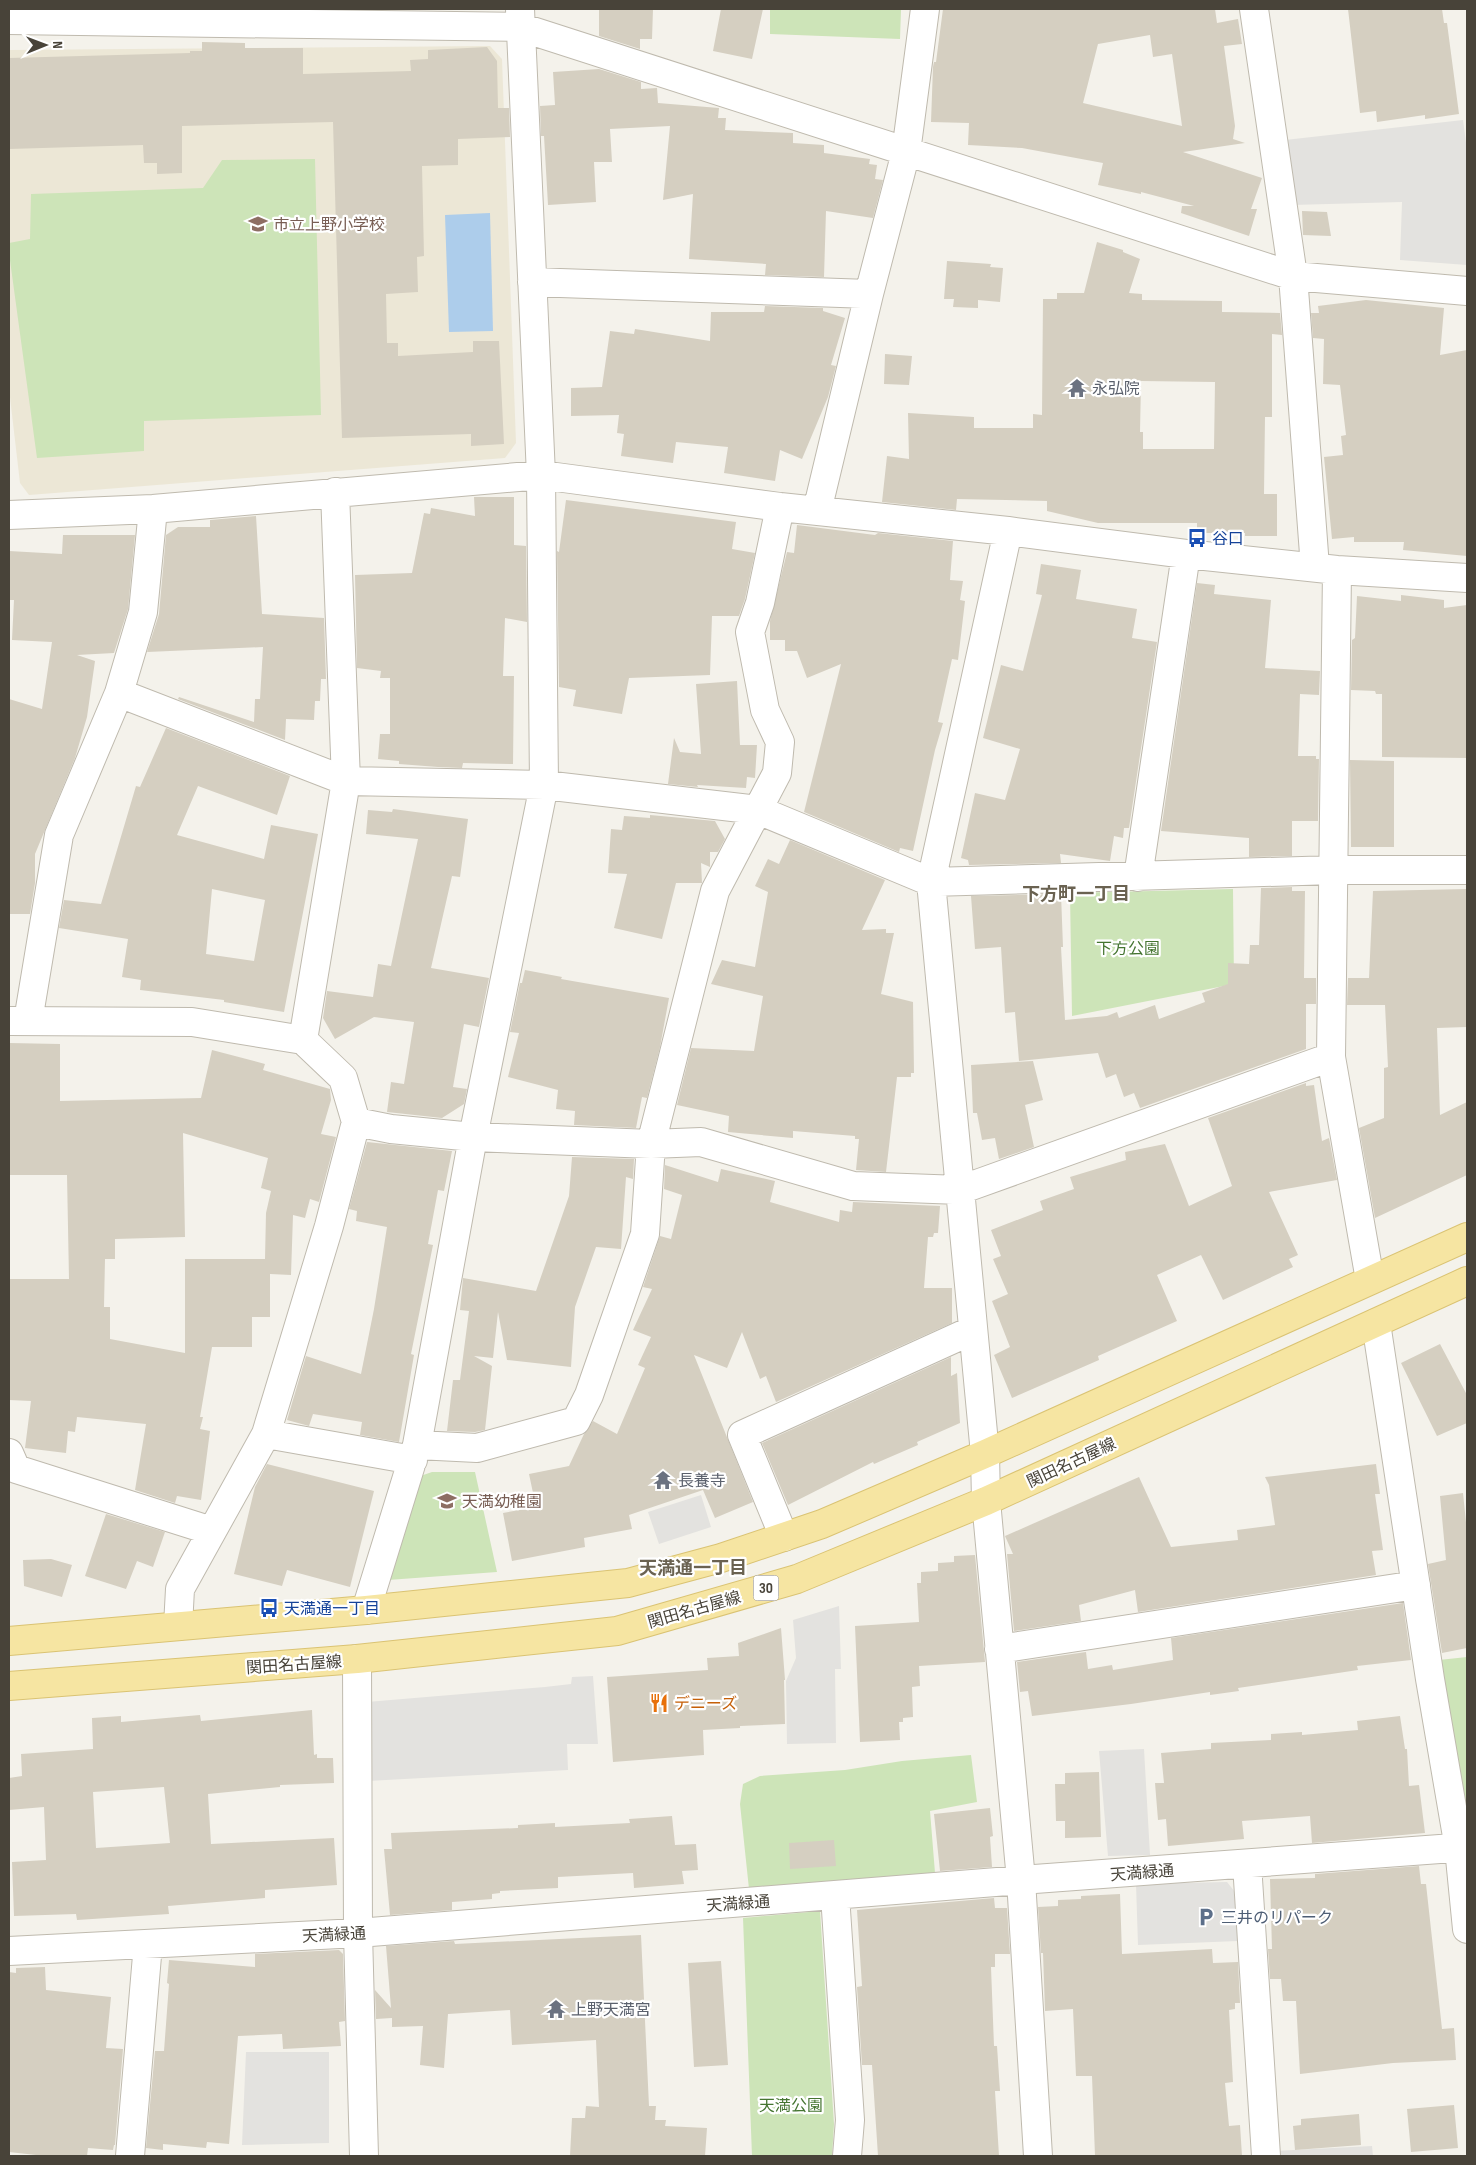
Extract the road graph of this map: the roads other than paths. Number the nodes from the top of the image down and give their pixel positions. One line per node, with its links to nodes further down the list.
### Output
1 (925, 9): 5 (street)
2 (1254, 9): 6 (street)
3 (520, 18): 4 (street); 5 (street); 7 (street)
4 (9, 20)
5 (906, 152): 6 (street); 9 (street)
6 (1293, 276): 8 (street); 18 (street)
7 (532, 282): 9 (street); 10 (street)
8 (1467, 291)
9 (868, 294): 14 (street)
10 (541, 475): 11 (street); 12 (street); 22 (street)
11 (335, 492): 13 (street); 21 (street)
12 (780, 507): 14 (street); 23 (street)
13 (153, 509): 15 (street); 20 (street)
14 (817, 511): 16 (street)
15 (9, 515)
16 (1008, 531): 17 (street); 27 (street)
17 (1186, 554): 18 (street); 26 (street)
18 (1326, 569): 19 (street); 24 (street)
19 (1467, 578)
20 (119, 693): 21 (street); 28 (street)
21 (346, 781): 22 (street); 29 (street)
22 (544, 785): 23 (street); 32 (street)
23 (758, 810): 27 (street); 33 (street)
24 (1334, 870): 25 (street); 26 (street); 30 (street)
25 (1467, 870)
26 (1138, 877): 27 (street)
27 (931, 882): 34 (street)
28 (18, 1021): 29 (street)
29 (303, 1040): 31 (street)
30 (1331, 1057): 34 (street); 36 (street)
31 (356, 1122): 32 (street); 40 (street)
32 (474, 1136): 33 (street); 41 (street)
33 (651, 1144): 34 (street); 41 (street)
34 (960, 1190): 39 (street)
35 (1467, 1237): 36 (main road)
36 (1370, 1280): 43 (main road)
37 (1467, 1281): 38 (main road, 関田名古屋線 / 30)
38 (1376, 1323): 44 (main road, 関田名古屋線 / 30); 47 (street)
39 (973, 1330): 43 (street); 46 (street)
40 (266, 1434): 41 (street); 45 (street)
41 (415, 1453): 48 (street)
42 (9, 1454): 45 (street)
43 (985, 1454): 44 (street); 46 (main road)
44 (986, 1501): 51 (street); 52 (main road, 関田名古屋線 / 30)
45 (212, 1531): 49 (street)
46 (784, 1537): 48 (main road)
47 (1416, 1585): 51 (street); 54 (street)
48 (366, 1610): 49 (main road)
49 (178, 1626): 50 (main road)
50 (9, 1641)
51 (999, 1649): 56 (street)
52 (358, 1659): 53 (main road, 関田名古屋線 / 30); 59 (street)
53 (9, 1686)
54 (1463, 1848): 55 (street, 天満緑通); 58 (street)
55 (1247, 1864): 56 (street, 天満緑通); 66 (street)
56 (1021, 1880): 57 (street, 天満緑通); 65 (street)
57 (835, 1895): 59 (street, 天満緑通); 64 (street)
58 (1467, 1929)
59 (358, 1933): 60 (street, 天満緑通); 63 (street)
60 (148, 1944): 61 (street, 天満緑通); 62 (street)
61 (9, 1951)
62 (130, 2156)
63 (364, 2156)
64 (847, 2156)
65 (1038, 2156)
66 (1266, 2156)

